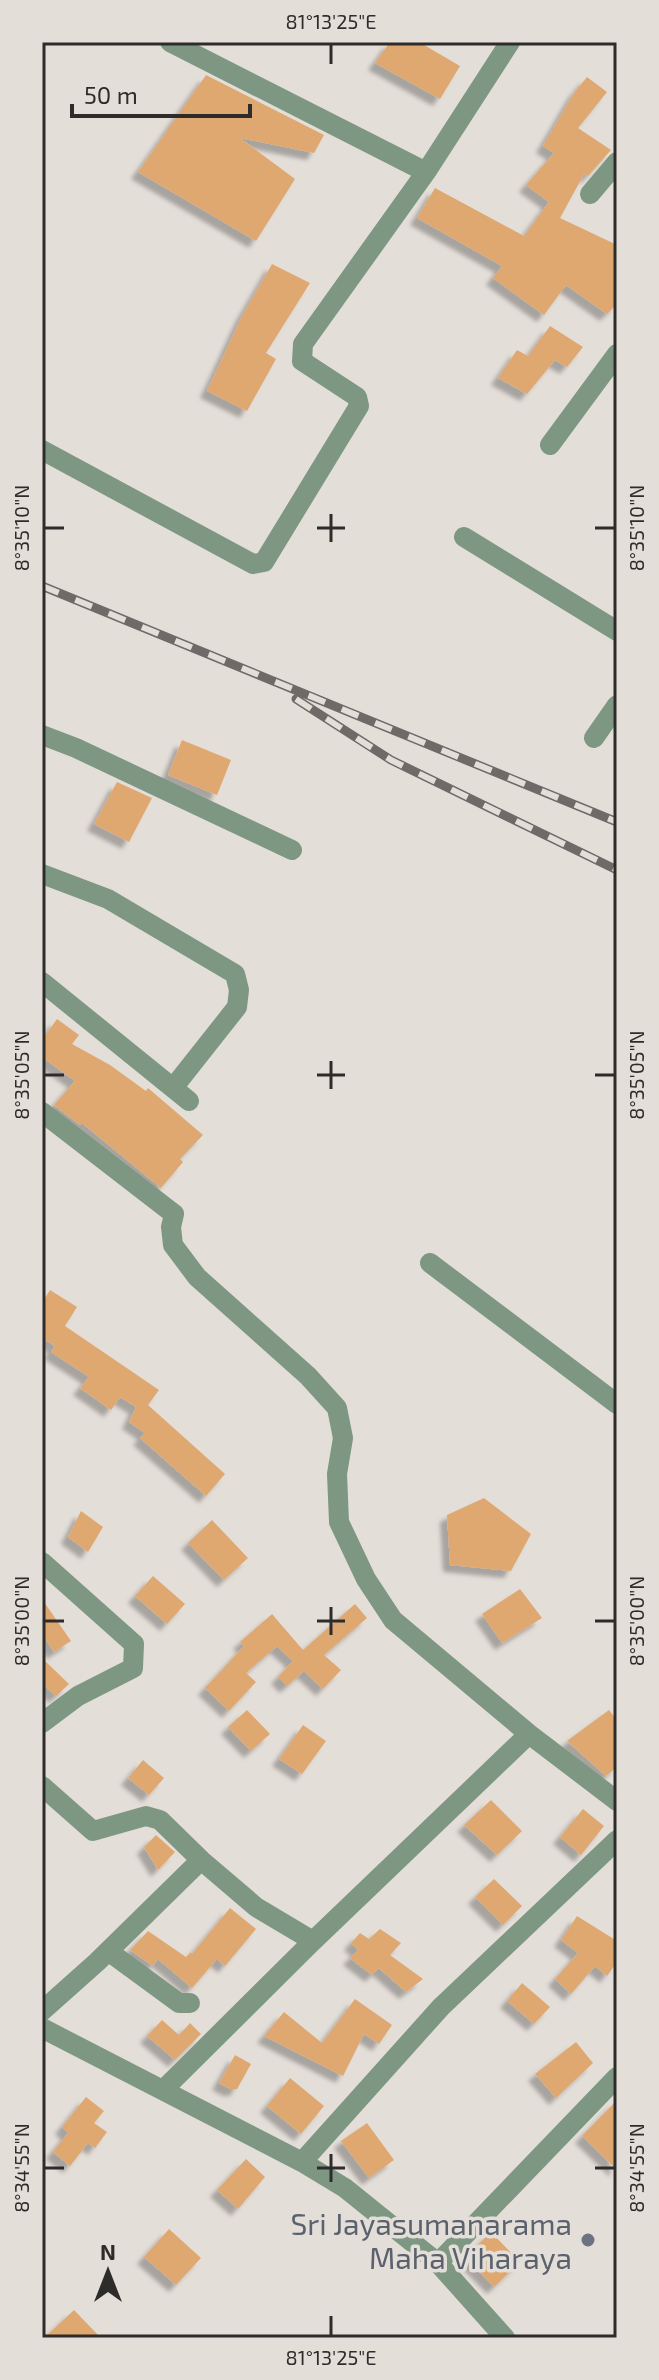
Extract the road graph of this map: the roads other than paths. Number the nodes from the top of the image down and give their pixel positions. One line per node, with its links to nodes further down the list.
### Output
1 (170, 42): 4 (street)
2 (510, 42): 4 (street)
3 (617, 162): 5 (street)
4 (426, 172): 8 (street)
5 (590, 194)
6 (617, 354): 7 (street)
7 (550, 445)
8 (42, 450)
9 (464, 537): 10 (street)
10 (617, 631)
11 (617, 705): 13 (street)
12 (42, 735): 14 (street)
13 (594, 738)
14 (292, 850)
15 (42, 874): 16 (street)
16 (42, 982)
17 (42, 1112): 22 (street)
18 (430, 1263): 19 (street)
19 (617, 1404)
20 (42, 1562): 21 (street)
21 (42, 1723)
22 (529, 1734): 24 (street); 27 (street)
23 (42, 1786): 26 (street)
24 (617, 1801)
25 (617, 1840): 34 (street)
26 (201, 1860): 27 (street); 28 (street)
27 (313, 1941): 33 (street)
28 (108, 1951): 29 (street); 30 (street)
29 (190, 2003)
30 (42, 2011)
31 (42, 2028): 33 (street)
32 (617, 2077): 35 (street)
33 (163, 2090): 34 (street)
34 (302, 2162): 35 (street)
35 (438, 2263): 36 (street)
36 (505, 2338)

